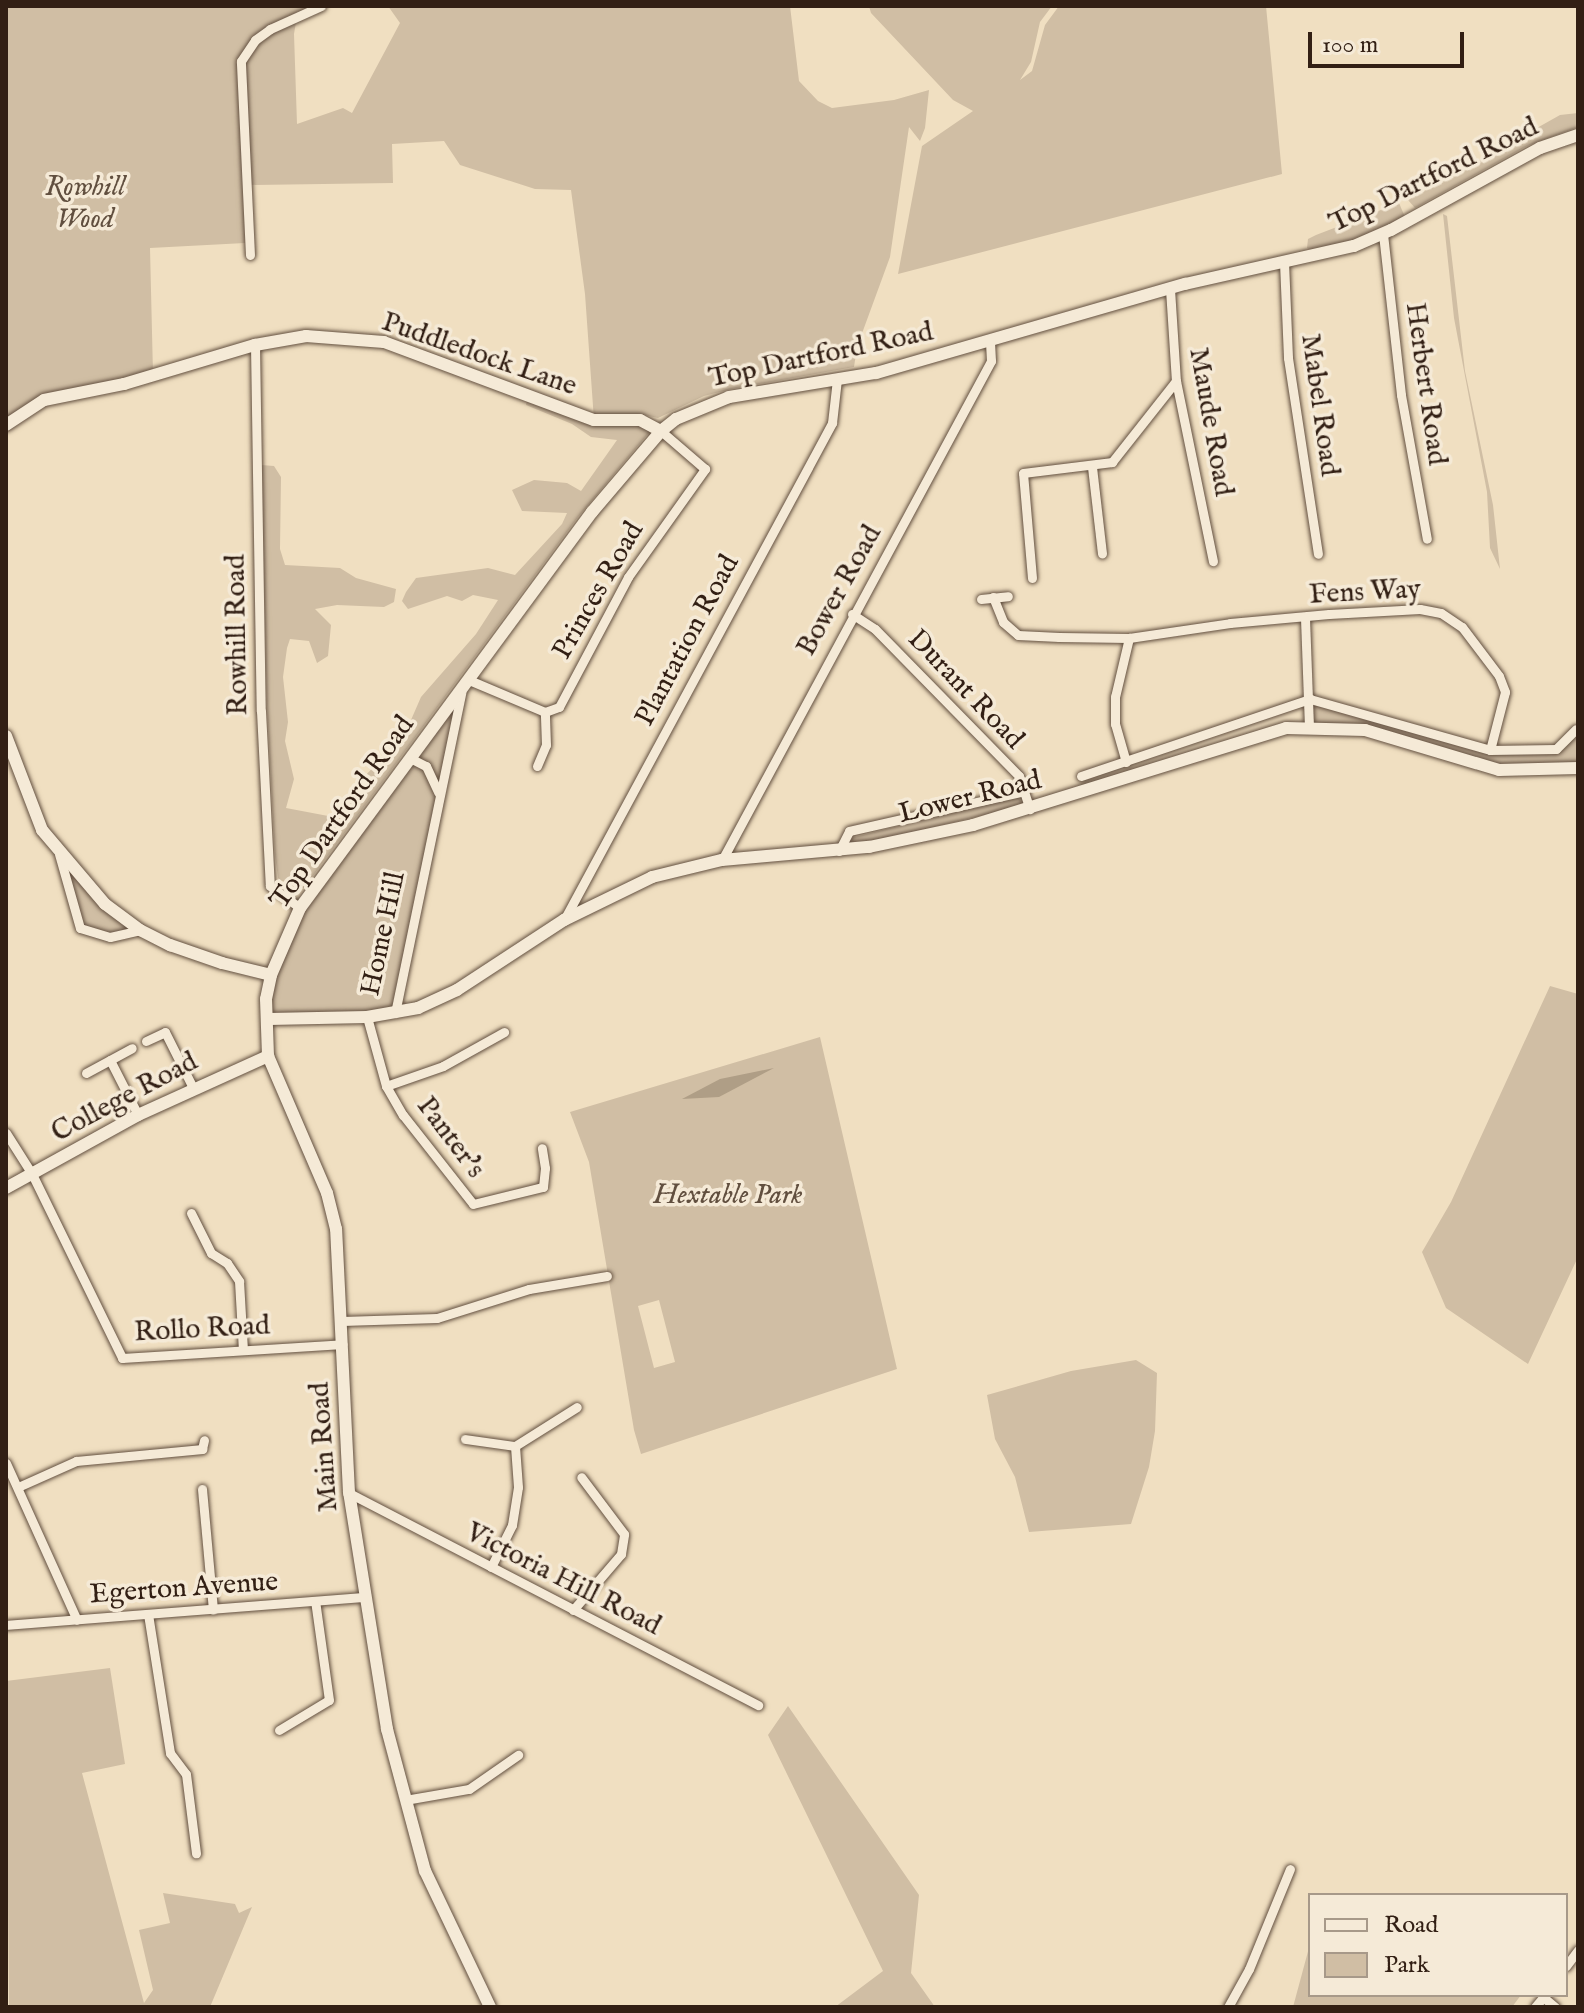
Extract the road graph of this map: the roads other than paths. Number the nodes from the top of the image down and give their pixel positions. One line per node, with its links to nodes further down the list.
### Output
1 (321, 6): 4 (street)
2 (1578, 135): 3 (street, Top Dartford Road)
3 (1383, 234): 5 (street, Top Dartford Road); 14 (street, Herbert Road)
4 (250, 255)
5 (1284, 262): 6 (street, Top Dartford Road); 16 (street, Mabel Road)
6 (1170, 289): 7 (street, Top Dartford Road); 10 (street, Maude Road)
7 (990, 341): 9 (street, Top Dartford Road); 22 (street, Bower Road)
8 (255, 345): 11 (street, Puddledock Lane); 12 (street, Puddledock Lane); 43 (street, Rowhill Road)
9 (837, 379): 12 (street, Top Dartford Road); 44 (street, Plantation Road)
10 (1176, 381): 13 (street); 17 (street, Maude Road)
11 (6, 425)
12 (661, 431): 25 (street, Top Dartford Road); 27 (street, Princes Road)
13 (1092, 467): 15 (street); 18 (street)
14 (1427, 539)
15 (1102, 553)
16 (1318, 554)
17 (1213, 561)
18 (1032, 578)
19 (1008, 596): 20 (street)
20 (993, 597): 21 (street); 24 (street, Fens Way)
21 (981, 599)
22 (852, 614): 37 (street, Durant Road); 42 (street, Bower Road)
23 (1305, 618): 24 (street, Fens Way); 26 (street); 31 (street, Fens Way)
24 (1129, 638): 33 (street)
25 (465, 685): 27 (street); 32 (street, Top Dartford Road); 38 (street, Home Hill)
26 (1310, 699): 28 (street); 31 (street); 33 (street, Lower Road)
27 (545, 712): 34 (street)
28 (1309, 726): 35 (street, Lower Road); 39 (street, Lower Road)
29 (1576, 729): 31 (street)
30 (6, 736): 41 (street)
31 (1490, 750)
32 (410, 758): 38 (street); 43 (street, Top Dartford Road)
33 (1126, 762): 36 (street, Lower Road)
34 (537, 766)
35 (1578, 768)
36 (1081, 776)
37 (1025, 791): 39 (street, Durant Road); 40 (street)
38 (438, 792): 47 (street, Home Hill)
39 (1030, 809): 40 (street, Lower Road)
40 (839, 851): 42 (street, Lower Road)
41 (59, 854): 45 (street); 45 (street)
42 (722, 860): 44 (street, Lower Road)
43 (300, 908): 46 (street, Top Dartford Road)
44 (564, 920): 47 (street, Lower Road)
45 (140, 930): 46 (street)
46 (271, 975): 49 (street, Top Dartford Road)
47 (395, 1013): 48 (street, Home Hill)
48 (367, 1017): 49 (street, Home Hill); 56 (street, Panter's)
49 (269, 1019): 53 (street, Main Road)
50 (504, 1032): 56 (street, Panter's)
51 (146, 1041): 57 (street)
52 (132, 1048): 54 (street)
53 (268, 1056): 57 (street, College Road); 65 (street, Main Road)
54 (110, 1060): 55 (street); 58 (street)
55 (86, 1073)
56 (386, 1086): 60 (street, Panter's)
57 (193, 1088): 58 (street, College Road)
58 (138, 1115): 61 (street, College Road)
59 (6, 1133): 61 (street)
60 (542, 1148)
61 (32, 1174): 62 (street, College Road); 67 (street, Rollo Road)
62 (6, 1188)
63 (191, 1213): 67 (street)
64 (607, 1276): 65 (street)
65 (342, 1321): 66 (street, Main Road)
66 (343, 1344): 67 (street, Rollo Road); 76 (street, Main Road)
67 (243, 1350)
68 (577, 1407): 71 (street)
69 (465, 1439): 71 (street)
70 (204, 1440): 74 (street)
71 (515, 1446): 77 (street)
72 (6, 1463): 74 (street)
73 (581, 1477): 81 (street)
74 (18, 1487): 83 (street)
75 (202, 1489): 80 (street)
76 (349, 1493): 77 (street, Victoria Hill Road); 78 (street, Main Road)
77 (491, 1567): 81 (street, Victoria Hill Road)
78 (365, 1597): 79 (street, Egerton Avenue); 88 (street, Main Road)
79 (315, 1601): 80 (street, Egerton Avenue); 86 (street)
80 (213, 1610): 82 (street, Egerton Avenue)
81 (573, 1610): 85 (street, Victoria Hill Road)
82 (148, 1614): 83 (street, Egerton Avenue); 89 (street)
83 (77, 1620): 84 (street, Egerton Avenue)
84 (6, 1625)
85 (758, 1705)
86 (279, 1730)
87 (518, 1755): 88 (street)
88 (405, 1800): 91 (street, Main Road)
89 (196, 1853)
90 (1290, 1869): 92 (street)
91 (490, 2007)
92 (1228, 2007)

